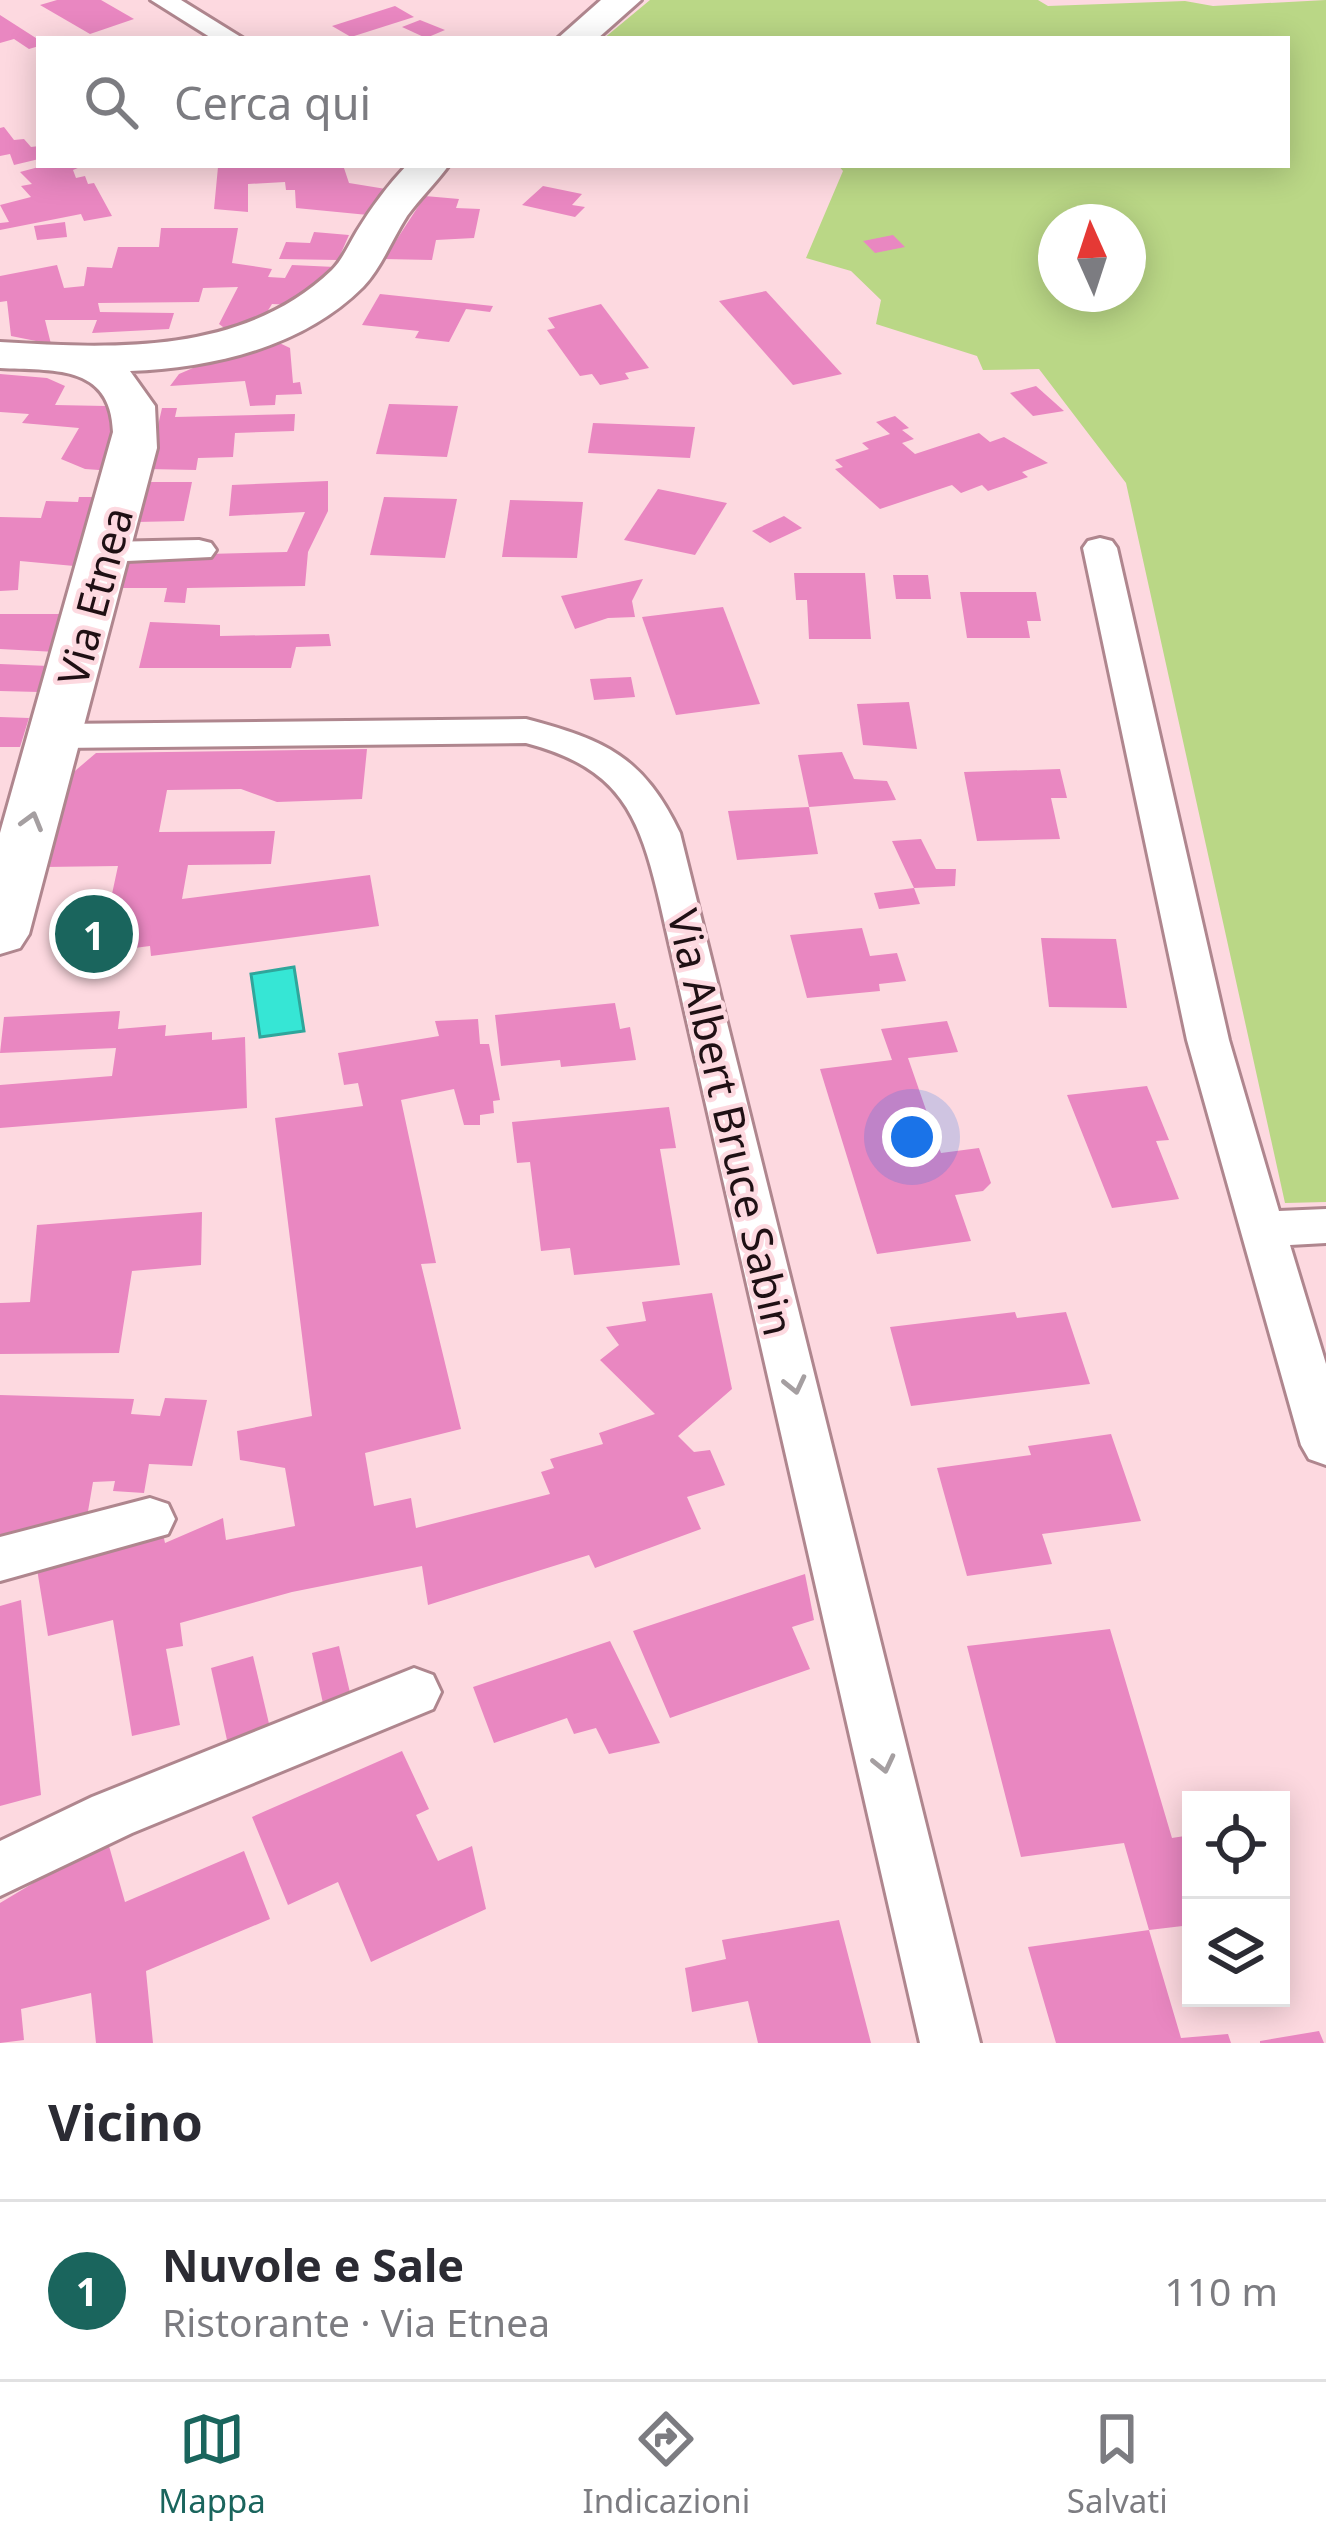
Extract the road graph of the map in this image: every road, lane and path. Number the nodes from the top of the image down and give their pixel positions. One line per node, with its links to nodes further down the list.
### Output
1 (163, 0): 3 (street)
2 (623, 0): 4 (main road)
3 (226, 36)
4 (579, 36)
5 (427, 168): 7 (main road)
6 (0, 355): 8 (main road)
7 (177, 357): 8 (main road); 9 (main road, Via Etnea)
8 (87, 362): 9 (main road)
9 (139, 416): 12 (main road, Via Etnea)
10 (1100, 548): 16 (street)
11 (199, 550): 12 (street)
12 (106, 552): 13 (main road, Via Etnea)
13 (57, 736): 14 (main road, Via Etnea, one-way to 13); 22 (street, Via Albert Bruce Sabin, one-way to 22)
14 (0, 934)
15 (1326, 1226): 16 (street)
16 (1262, 1229): 17 (street)
17 (1326, 1445)
18 (150, 1519): 19 (street)
19 (0, 1559)
20 (414, 1692): 21 (street)
21 (0, 1869)
22 (950, 2043)

